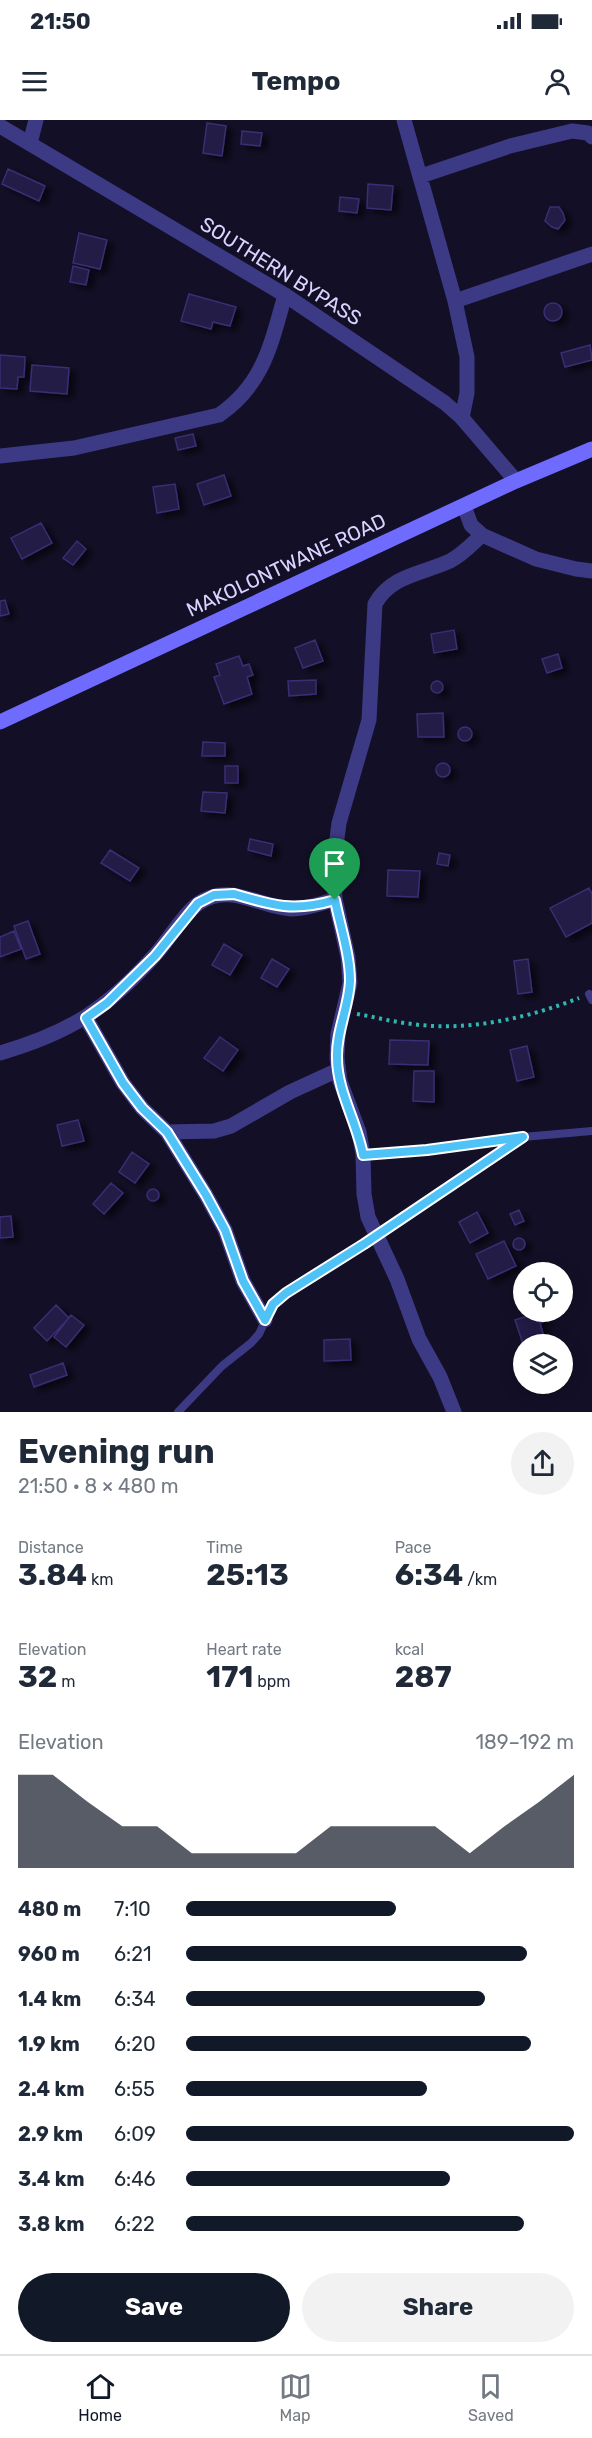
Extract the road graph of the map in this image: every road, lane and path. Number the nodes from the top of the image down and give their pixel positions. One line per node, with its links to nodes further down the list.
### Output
1 (36, 120): 5 (street)
2 (404, 120): 6 (street)
3 (0, 126): 5 (street, SOUTHERN BYPASS)
4 (592, 137): 6 (street)
5 (30, 143): 8 (street, SOUTHERN BYPASS)
6 (421, 176): 9 (street)
7 (592, 254): 9 (street)
8 (285, 295): 10 (street, SOUTHERN BYPASS); 12 (street)
9 (455, 301): 10 (street)
10 (462, 418): 13 (street, SOUTHERN BYPASS)
11 (592, 449): 13 (main road, MAKOLONTWANE ROAD)
12 (0, 456)
13 (516, 482): 14 (main road, MAKOLONTWANE ROAD)
14 (464, 506): 15 (street); 17 (main road, MAKOLONTWANE ROAD)
15 (482, 535): 16 (street); 18 (street)
16 (592, 571)
17 (0, 722)
18 (335, 900): 20 (street); 21 (street)
19 (590, 997): 20 (path)
20 (345, 1011): 23 (street)
21 (86, 1018): 22 (street); 25 (street)
22 (0, 1053)
23 (338, 1070): 25 (street); 27 (street)
24 (592, 1131): 26 (lane)
25 (167, 1132): 29 (street)
26 (523, 1137): 27 (lane); 28 (lane)
27 (363, 1155): 28 (street)
28 (376, 1236): 29 (lane); 31 (street)
29 (265, 1320): 30 (lane)
30 (178, 1412)
31 (454, 1412)

